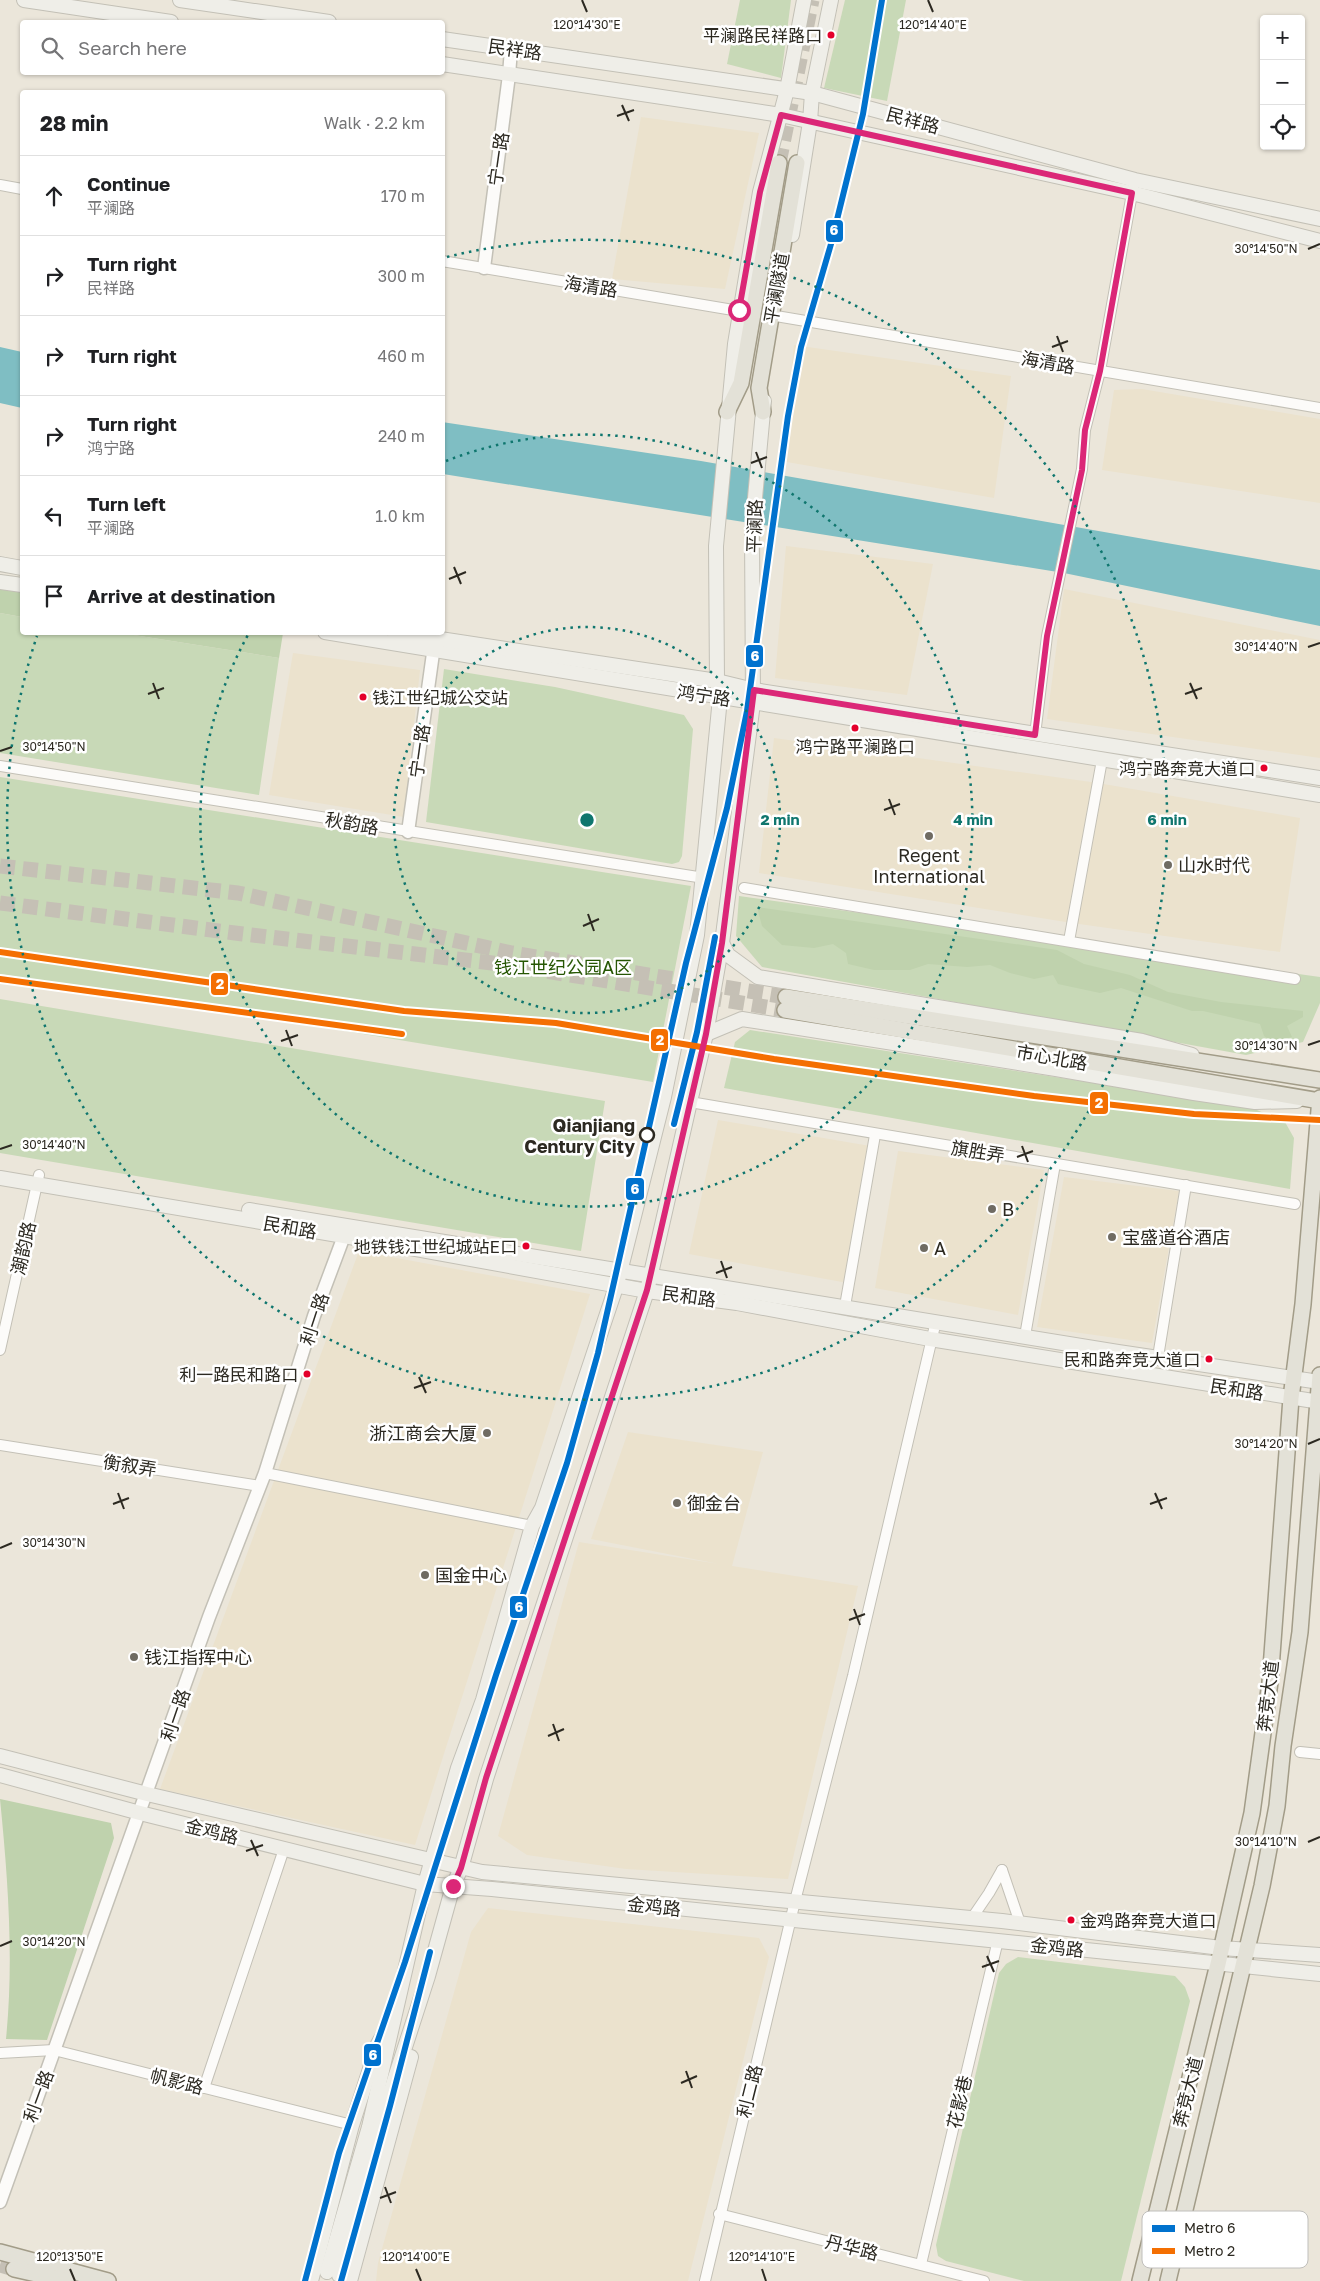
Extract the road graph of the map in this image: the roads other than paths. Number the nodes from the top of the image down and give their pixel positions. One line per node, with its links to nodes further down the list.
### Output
1 (24, 0): 5 (main road)
2 (180, 0): 6 (main road)
3 (804, 0): 11 (main road, 平澜路)
4 (831, 0): 12 (main road, 平澜路)
5 (159, 20)
6 (316, 20)
7 (445, 39): 8 (main road, 民祥路)
8 (511, 49): 10 (street, 宁一路); 11 (main road, 民祥路)
9 (445, 64): 10 (main road, 民祥路)
10 (510, 75): 13 (main road, 民祥路); 23 (street, 宁一路)
11 (787, 90): 12 (main road, 民祥路); 13 (main road, 平澜路)
12 (812, 93): 14 (main road, 平澜路); 18 (main road, 民祥路)
13 (781, 115): 14 (main road, 民祥路); 24 (main road, 平澜路)
14 (810, 122): 18 (main road, 民祥路); 25 (main road, 平澜路)
15 (779, 163): 28 (main road, 平澜隧道)
16 (797, 163): 29 (main road, 平澜隧道)
17 (0, 185): 19 (street)
18 (1134, 186): 20 (main road, 民祥路); 21 (main road, 民祥路); 26 (street)
19 (20, 189)
20 (1320, 219)
21 (1320, 241)
22 (445, 262): 23 (street, 海清路)
23 (484, 268): 24 (street, 海清路)
24 (739, 310): 28 (main road, 平澜路)
25 (776, 316): 26 (street, 海清路); 29 (main road, 平澜路)
26 (1100, 371): 27 (street, 海清路); 40 (street)
27 (1320, 408)
28 (728, 412): 37 (main road, 平澜路)
29 (763, 412): 38 (main road, 平澜路)
30 (0, 564): 31 (main road)
31 (20, 568)
32 (0, 582): 33 (main road)
33 (20, 585)
34 (352, 635): 36 (main road, 鸿宁路)
35 (404, 635): 36 (main road, 鸿宁路)
36 (434, 644): 37 (main road, 鸿宁路); 39 (main road, 鸿宁路); 45 (street, 宁一路)
37 (717, 681): 38 (main road, 鸿宁路); 39 (main road, 平澜路)
38 (754, 697): 39 (main road, 鸿宁路); 40 (main road, 鸿宁路); 41 (main road, 鸿宁路); 49 (main road, 平澜路)
39 (720, 698): 46 (main road, 平澜路)
40 (1035, 735): 43 (main road, 鸿宁路)
41 (1102, 760): 44 (main road, 鸿宁路); 48 (street)
42 (0, 766): 45 (street, 秋韵路)
43 (1320, 778)
44 (1320, 795)
45 (408, 832): 46 (street, 秋韵路)
46 (704, 878): 65 (main road, 平澜路)
47 (744, 888): 48 (street)
48 (1069, 941): 50 (street)
49 (722, 943): 51 (main road, 平澜路); 52 (main road)
50 (1295, 979)
51 (706, 1034): 54 (main road); 55 (main road, 平澜路)
52 (1244, 1068): 53 (main road, 市心北路); 54 (main road, 市心北路)
53 (1320, 1080)
54 (1320, 1100): 74 (main road, 奔竞大道)
55 (690, 1102): 56 (street, 旗胜弄); 64 (main road, 平澜路)
56 (875, 1135): 57 (street, 旗胜弄); 67 (street)
57 (1055, 1164): 61 (street, 旗胜弄); 69 (street)
58 (0, 1169): 60 (main road, 民和路)
59 (0, 1178): 60 (main road, 民和路)
60 (38, 1180): 63 (main road, 民和路); 71 (street, 潮韵路)
61 (1186, 1186): 62 (street, 旗胜弄); 72 (street)
62 (1295, 1204)
63 (345, 1231): 65 (main road, 民和路); 79 (street, 利一路)
64 (650, 1275): 65 (main road, 民和路); 66 (main road, 平澜路); 67 (main road, 民和路)
65 (618, 1277): 66 (main road, 民和路); 81 (main road, 平澜路)
66 (647, 1290): 70 (main road, 民和路); 90 (main road, 平澜路)
67 (845, 1306): 68 (main road, 民和路)
68 (936, 1321): 69 (main road, 民和路); 70 (street, 利二路)
69 (1025, 1336): 72 (main road, 民和路)
70 (930, 1339): 76 (main road, 民和路); 93 (street, 利二路)
71 (0, 1350)
72 (1158, 1358): 74 (main road, 民和路)
73 (1320, 1375): 75 (main road, 奔竞大道)
74 (1295, 1377): 75 (main road, 民和路); 76 (main road, 奔竞大道)
75 (1320, 1382): 77 (main road, 奔竞大道)
76 (1291, 1398): 77 (main road, 民和路); 98 (main road, 奔竞大道)
77 (1319, 1402): 99 (main road, 奔竞大道)
78 (0, 1445): 80 (street, 衡叙弄)
79 (265, 1473): 80 (street, 利一路); 81 (street)
80 (260, 1486): 86 (street, 利一路)
81 (532, 1526): 89 (main road, 平澜路)
82 (1300, 1752): 83 (street)
83 (1320, 1754)
84 (0, 1756): 86 (main road, 金鸡路)
85 (0, 1775): 87 (main road, 金鸡路)
86 (147, 1794): 87 (street, 利一路); 89 (main road, 金鸡路)
87 (140, 1813): 88 (main road, 金鸡路); 105 (street, 利一路)
88 (284, 1849): 91 (main road, 金鸡路); 107 (street)
89 (432, 1860): 90 (main road, 金鸡路); 91 (main road, 平澜路)
90 (461, 1868): 92 (main road, 平澜路); 93 (main road, 金鸡路)
91 (425, 1884): 92 (main road, 金鸡路); 104 (main road, 平澜路)
92 (458, 1886): 95 (main road, 金鸡路); 117 (main road, 平澜路)
93 (795, 1901): 94 (main road, 金鸡路); 95 (street, 利二路)
94 (972, 1918): 96 (main road, 金鸡路); 96 (street)
95 (791, 1920): 97 (main road, 金鸡路); 112 (street, 利二路)
96 (1020, 1923): 98 (main road, 金鸡路)
97 (998, 1940): 101 (main road, 金鸡路); 114 (street, 花影巷)
98 (1221, 1948): 99 (main road, 金鸡路); 101 (main road, 奔竞大道)
99 (1247, 1950): 100 (main road, 金鸡路); 102 (main road, 奔竞大道)
100 (1320, 1956)
101 (1218, 1964): 102 (main road, 金鸡路); 110 (main road, 奔竞大道)
102 (1243, 1967): 103 (main road, 金鸡路); 111 (main road, 奔竞大道)
103 (1320, 1974)
104 (393, 2018): 108 (main road); 117 (main road)
105 (54, 2050): 106 (street, 帆影路); 107 (street, 帆影路); 109 (street, 利一路)
106 (0, 2053)
107 (204, 2088): 108 (street, 帆影路)
108 (352, 2125): 121 (main road)
109 (0, 2202)
110 (1157, 2211)
111 (1185, 2211)
112 (720, 2214): 114 (street, 丹华路); 122 (street, 利二路)
113 (0, 2252): 120 (main road)
114 (921, 2264): 123 (street, 丹华路)
115 (1143, 2268): 124 (main road, 奔竞大道)
116 (1171, 2268): 125 (main road, 奔竞大道)
117 (338, 2276)
118 (36, 2281): 119 (main road)
119 (68, 2281)
120 (108, 2281)
121 (311, 2281)
122 (705, 2281)
123 (984, 2281)
124 (1140, 2281)
125 (1168, 2281)

